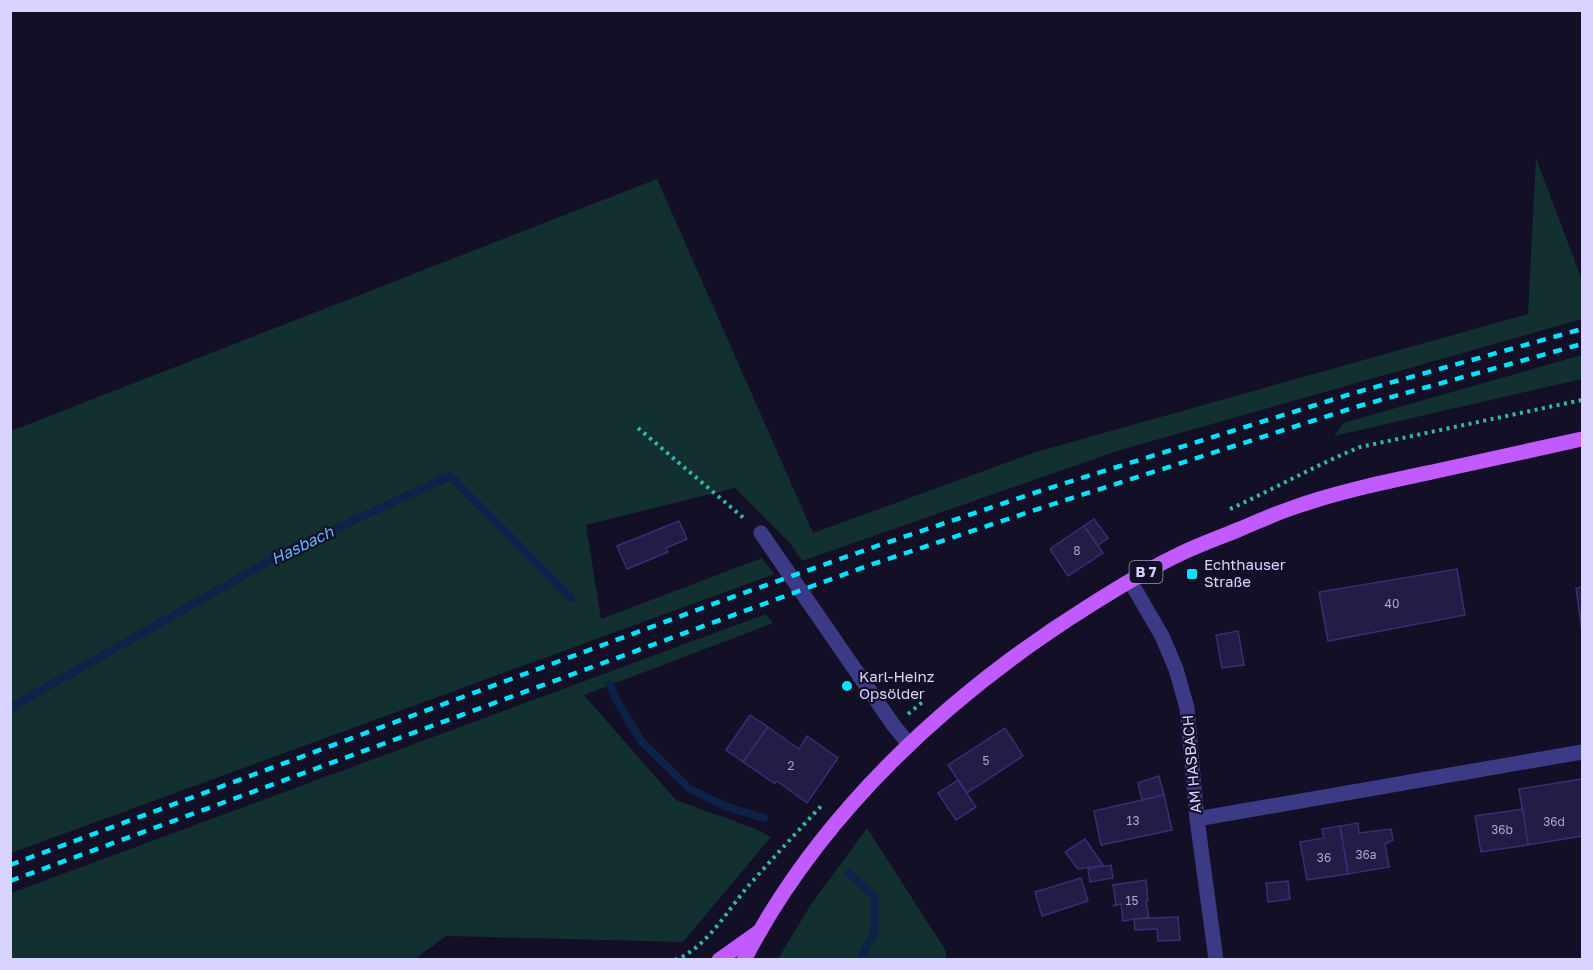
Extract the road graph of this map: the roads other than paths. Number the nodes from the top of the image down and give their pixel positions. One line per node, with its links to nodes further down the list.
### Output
1 (1582, 439): 3 (main road, B 7)
2 (760, 532): 4 (street)
3 (1130, 581): 4 (main road, B 7); 6 (street, AM HASBACH)
4 (909, 744): 7 (main road, B 7)
5 (1582, 752): 6 (street)
6 (1197, 819): 10 (street, AM HASBACH)
7 (759, 931): 8 (main road); 9 (main road, B 7)
8 (719, 960)
9 (744, 960)
10 (1216, 960)

